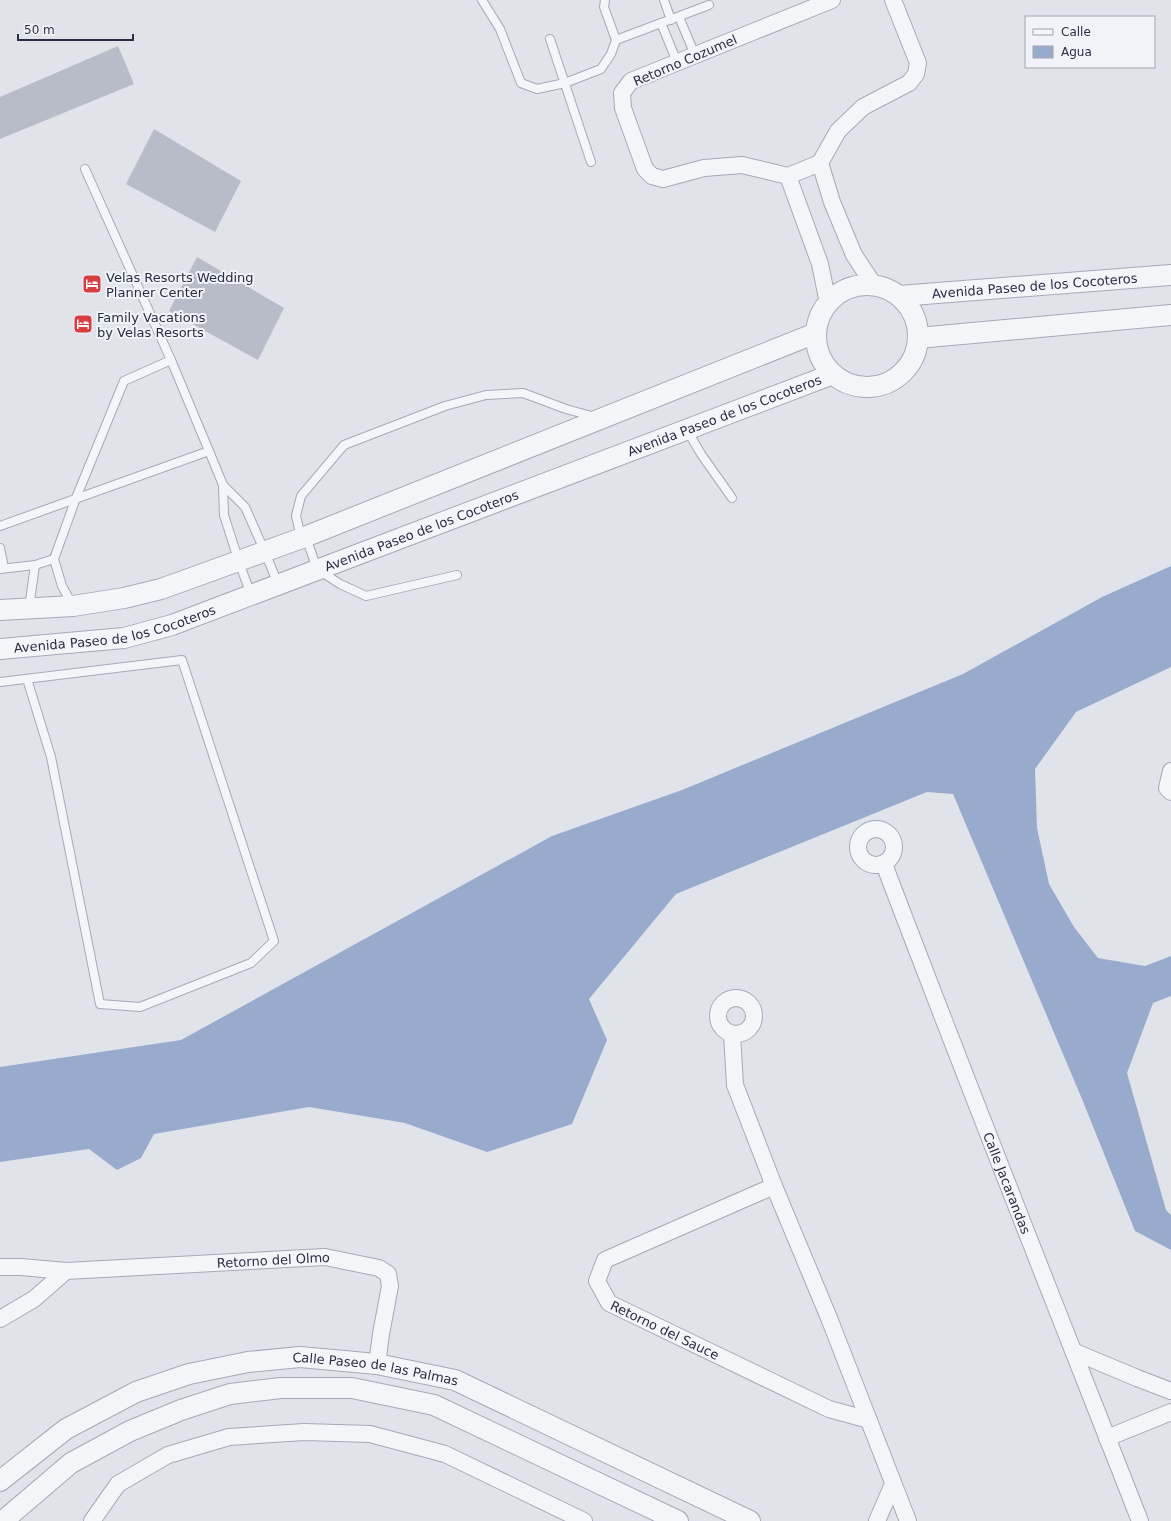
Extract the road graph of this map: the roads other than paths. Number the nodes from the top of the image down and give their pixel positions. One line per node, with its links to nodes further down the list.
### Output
1 (482, 0): 13 (lane)
2 (605, 0): 10 (lane)
3 (664, 0): 7 (lane)
4 (832, 0): 11 (street, Retorno Cozumel)
5 (892, 0): 15 (street)
6 (709, 5): 7 (lane)
7 (675, 18): 8 (lane); 11 (lane)
8 (661, 24): 10 (lane); 12 (lane)
9 (550, 39): 13 (lane)
10 (616, 40): 13 (lane)
11 (695, 55): 12 (street, Retorno Cozumel)
12 (677, 62): 17 (street, Retorno Cozumel)
13 (565, 83): 14 (lane)
14 (591, 162)
15 (820, 164): 17 (street); 19 (street)
16 (86, 169): 25 (lane)
17 (788, 176): 21 (street)
18 (1171, 275): 20 (street, Avenida Paseo de los Cocoteros)
19 (874, 285): 20 (street, Avenida Paseo de los Cocoteros); 21 (street, Avenida Paseo de los Cocoteros)
20 (899, 296): 24 (street, Avenida Paseo de los Cocoteros)
21 (828, 303): 23 (street, Avenida Paseo de los Cocoteros)
22 (1171, 315): 24 (street)
23 (816, 333): 26 (street, Avenida Paseo de los Cocoteros); 27 (street, Avenida Paseo de los Cocoteros)
24 (918, 338): 26 (street, Avenida Paseo de los Cocoteros)
25 (171, 360): 29 (lane); 31 (lane)
26 (833, 374): 28 (street, Avenida Paseo de los Cocoteros)
27 (601, 418): 34 (street, Avenida Paseo de los Cocoteros); 34 (lane)
28 (687, 429): 32 (lane); 41 (street, Avenida Paseo de los Cocoteros)
29 (209, 451): 30 (lane); 31 (lane)
30 (223, 485): 36 (lane); 38 (lane)
31 (76, 498): 33 (lane); 37 (lane)
32 (732, 498)
33 (0, 526)
34 (304, 537): 36 (street, Avenida Paseo de los Cocoteros); 41 (lane)
35 (0, 548): 40 (lane)
36 (265, 552): 38 (street, Avenida Paseo de los Cocoteros); 43 (lane)
37 (54, 559): 39 (lane); 45 (lane)
38 (239, 562): 44 (lane); 45 (street, Avenida Paseo de los Cocoteros)
39 (35, 565): 40 (lane); 46 (lane)
40 (2, 569)
41 (317, 569): 42 (lane); 43 (street, Avenida Paseo de los Cocoteros)
42 (457, 575)
43 (278, 585): 44 (street, Avenida Paseo de los Cocoteros)
44 (251, 595): 48 (street, Avenida Paseo de los Cocoteros)
45 (73, 606): 46 (street, Avenida Paseo de los Cocoteros)
46 (29, 608): 47 (street, Avenida Paseo de los Cocoteros)
47 (0, 610)
48 (0, 649)
49 (27, 679): 49 (lane); 50 (lane)
50 (0, 682)
51 (1171, 771): 52 (street)
52 (1171, 792)
53 (884, 864): 59 (street, Calle Jacarandas)
54 (732, 1034): 55 (street)
55 (774, 1186): 64 (street); 64 (street, Retorno del Sauce)
56 (0, 1267): 57 (street, Retorno del Olmo)
57 (66, 1271): 58 (street); 60 (street, Retorno del Olmo)
58 (0, 1319)
59 (1075, 1352): 61 (street); 65 (street, Calle Jacarandas)
60 (377, 1364): 63 (street, Calle Paseo de las Palmas); 67 (street, Calle Paseo de las Palmas)
61 (1171, 1391)
62 (1171, 1412): 65 (street)
63 (538, 1419): 66 (street); 73 (street, Calle Paseo de las Palmas)
64 (869, 1420): 68 (street)
65 (1107, 1438): 76 (street, Calle Jacarandas)
66 (524, 1447): 69 (street, Calle Paseo de las Palmas); 72 (street, Calle Paseo de las Palmas)
67 (0, 1481)
68 (894, 1484): 74 (street); 75 (street)
69 (2, 1521)
70 (92, 1521): 71 (street)
71 (584, 1521)
72 (678, 1521)
73 (750, 1521)
74 (877, 1521)
75 (908, 1521)
76 (1140, 1521)

